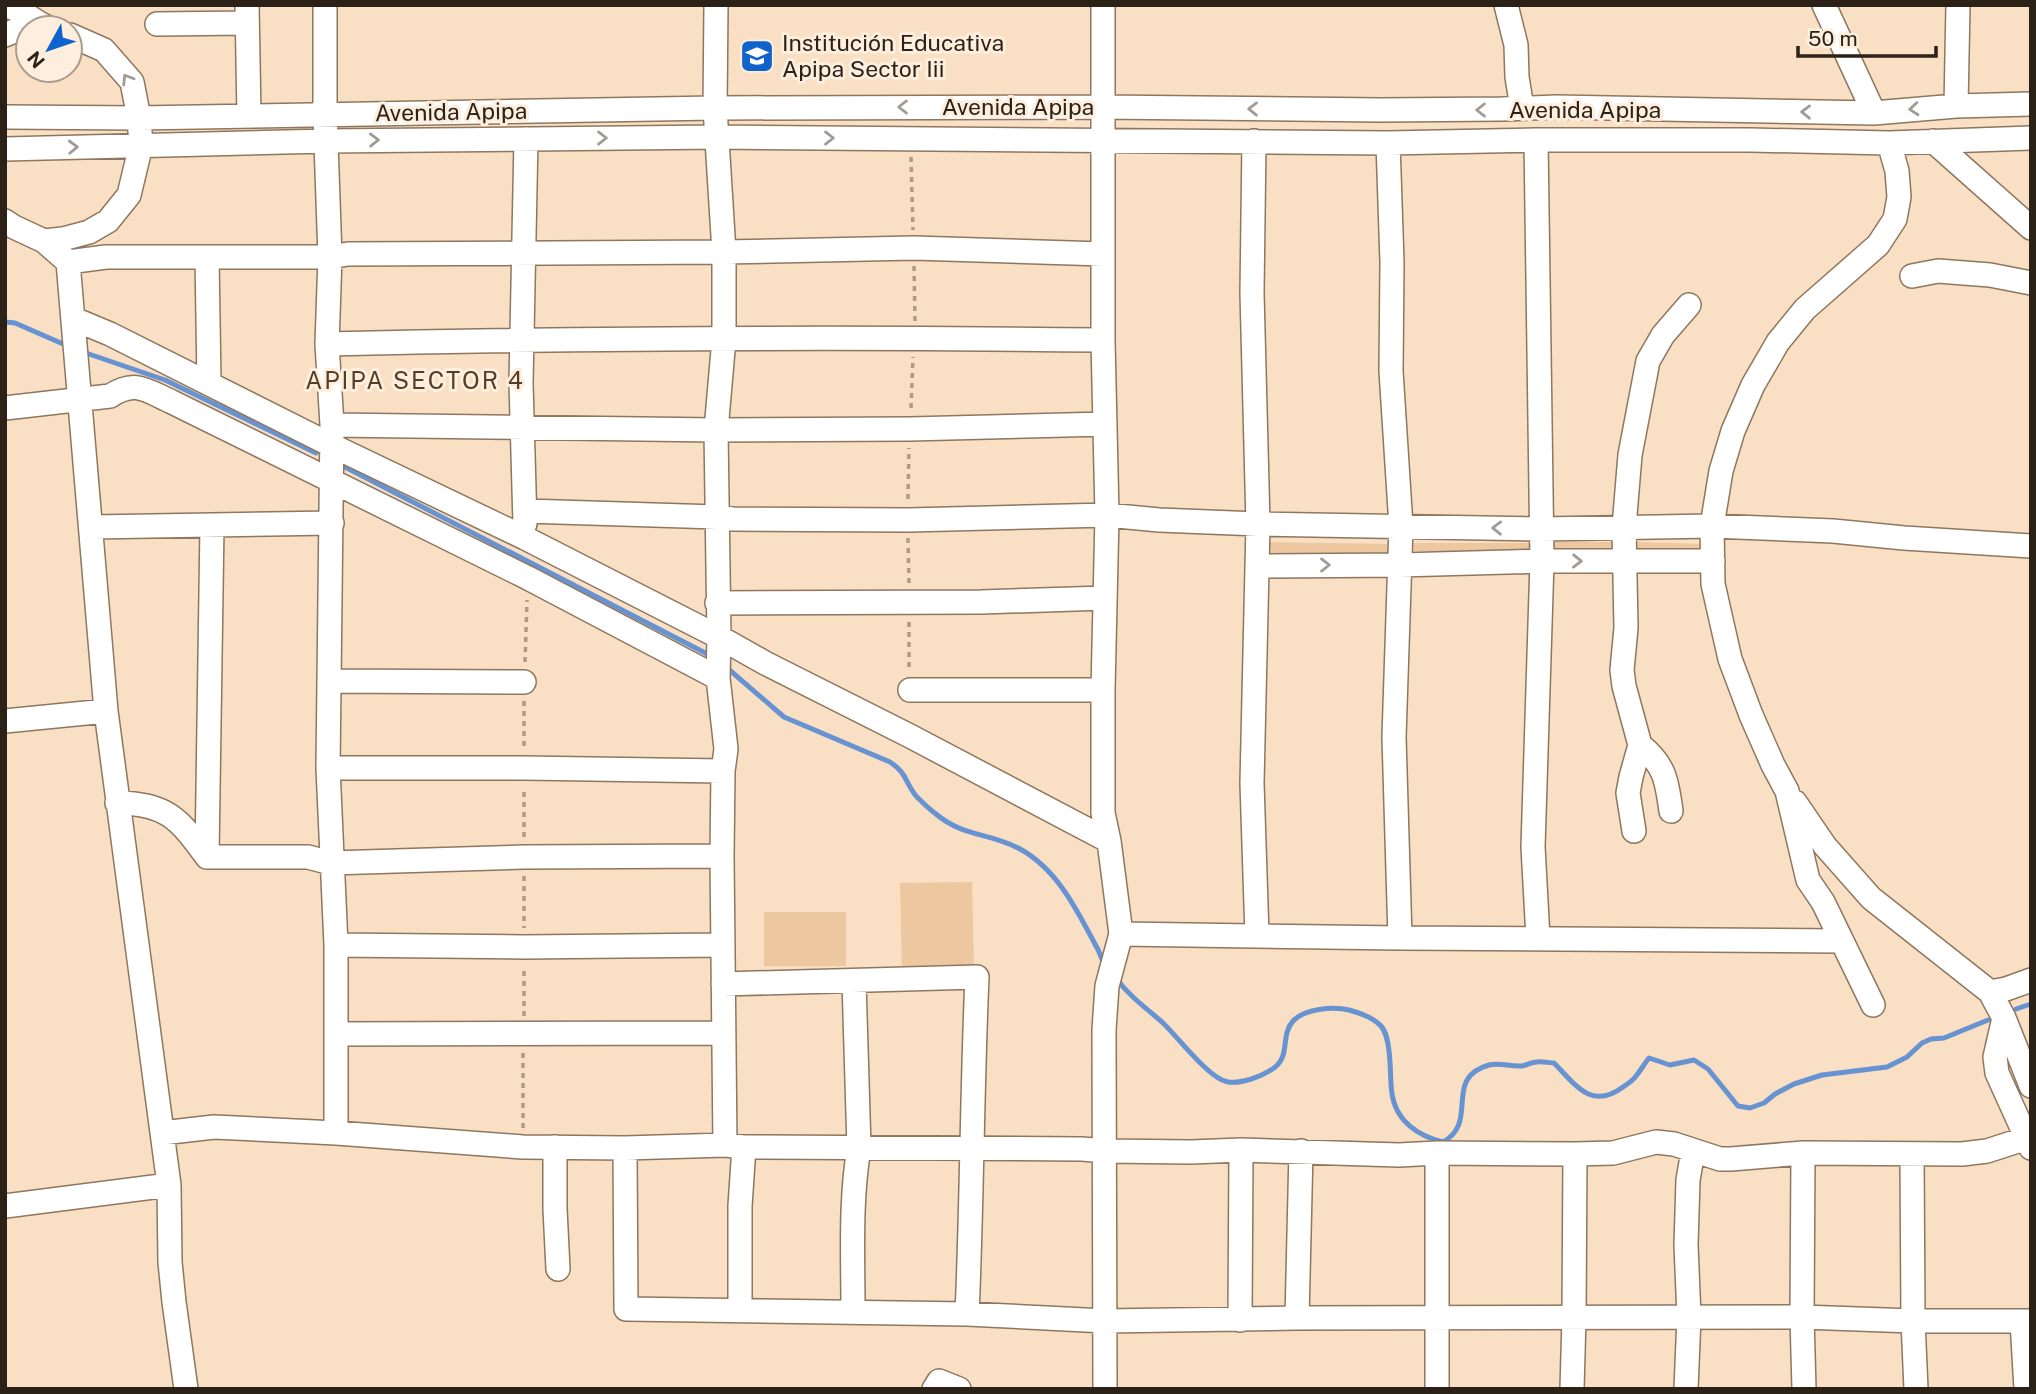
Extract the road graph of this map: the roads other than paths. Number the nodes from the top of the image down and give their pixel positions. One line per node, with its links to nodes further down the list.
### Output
1 (325, 5): 18 (street)
2 (716, 5): 15 (street)
3 (1103, 5): 14 (street)
4 (1506, 5): 16 (street)
5 (1824, 5): 17 (street)
6 (1958, 5): 13 (street)
7 (5, 6): 8 (street)
8 (25, 14)
9 (247, 14): 10 (street); 19 (street)
10 (157, 24)
11 (84, 42): 21 (street, one-way to 11)
12 (2031, 104): 13 (street, Avenida Apipa)
13 (1956, 106): 17 (street, Avenida Apipa, one-way to 17)
14 (1102, 107): 15 (street, Avenida Apipa, one-way to 15); 16 (street, Avenida Apipa, one-way to 14); 25 (street)
15 (715, 108): 18 (street, Avenida Apipa); 22 (street)
16 (1522, 108): 17 (street, Avenida Apipa, one-way to 16)
17 (1874, 113)
18 (325, 114): 19 (street, Avenida Apipa); 27 (street)
19 (249, 116): 21 (street, Avenida Apipa)
20 (5, 117): 21 (street, Avenida Apipa)
21 (139, 118): 32 (street)
22 (718, 137): 24 (street, Avenida Apipa, one-way to 22); 25 (street, Avenida Apipa, one-way to 25); 38 (street)
23 (2031, 138): 29 (street, Avenida Apipa)
24 (526, 139): 27 (street, Avenida Apipa, one-way to 24); 37 (street)
25 (1103, 140): 28 (street, Avenida Apipa); 39 (street)
26 (1536, 140): 30 (street, Avenida Apipa); 31 (street, Avenida Apipa); 69 (street)
27 (327, 141): 32 (street, Avenida Apipa); 41 (street)
28 (1254, 141): 30 (street, Avenida Apipa); 63 (street)
29 (1933, 141): 31 (street, Avenida Apipa); 35 (street)
30 (1388, 143): 65 (street)
31 (1889, 143): 66 (street)
32 (141, 145): 33 (street, Avenida Apipa, one-way to 32); 36 (street)
33 (5, 149)
34 (5, 221): 36 (street)
35 (2031, 228)
36 (44, 241): 42 (street)
37 (525, 252): 38 (street); 41 (street); 47 (street)
38 (724, 252): 39 (street); 48 (street)
39 (1103, 254): 49 (street)
40 (206, 257): 41 (street); 42 (street); 51 (street)
41 (330, 257): 50 (street)
42 (68, 262): 46 (street)
43 (1912, 276): 44 (street)
44 (2031, 283)
45 (1689, 305): 68 (street)
46 (74, 319): 51 (street); 52 (street)
47 (523, 339): 48 (street); 50 (street); 55 (street)
48 (724, 339): 49 (street); 56 (street)
49 (1103, 340): 54 (street)
50 (327, 344): 57 (street)
51 (209, 383): 57 (street)
52 (80, 399): 53 (street); 58 (street); 67 (street)
53 (5, 408)
54 (1105, 424): 56 (street); 60 (street)
55 (524, 428): 56 (street); 57 (street); 59 (street)
56 (716, 430): 61 (street)
57 (332, 435): 58 (street); 70 (street)
58 (330, 482): 62 (street); 80 (street)
59 (526, 511): 61 (street); 70 (street)
60 (1107, 515): 61 (street); 63 (street); 77 (street)
61 (717, 516): 78 (street)
62 (332, 523): 64 (street); 81 (street)
63 (1258, 524): 65 (street); 76 (street)
64 (212, 525): 67 (street); 96 (street)
65 (1401, 526): 69 (street, one-way to 65); 75 (street)
66 (1712, 526): 68 (street); 71 (street); 74 (street)
67 (92, 527): 85 (street)
68 (1624, 527): 69 (street); 73 (street)
69 (1542, 529): 72 (street)
70 (525, 538): 79 (street)
71 (2031, 546)
72 (1542, 561): 73 (street, one-way to 73); 75 (street); 101 (street)
73 (1625, 561): 74 (street); 87 (street)
74 (1713, 561): 90 (street)
75 (1401, 565): 76 (street, one-way to 75); 100 (street)
76 (1257, 566): 99 (street)
77 (1105, 598): 78 (street); 84 (street)
78 (718, 603): 79 (street)
79 (719, 637): 80 (street); 94 (street)
80 (718, 678): 89 (street)
81 (330, 681): 82 (street); 88 (street)
82 (524, 682)
83 (910, 690): 84 (street)
84 (1103, 690): 94 (street)
85 (106, 711): 86 (street); 91 (street)
86 (5, 721)
87 (1640, 745): 92 (street); 93 (street)
88 (328, 768): 89 (street); 97 (street)
89 (723, 771): 95 (street)
90 (1787, 791): 102 (street); 108 (street)
91 (117, 803): 96 (street); 114 (street)
92 (1671, 811)
93 (1633, 831)
94 (1110, 841): 98 (street)
95 (722, 856): 97 (street); 104 (street)
96 (207, 857): 97 (street)
97 (331, 863): 103 (street)
98 (1121, 934): 99 (street); 125 (street)
99 (1257, 936): 100 (street)
100 (1400, 938): 101 (street)
101 (1538, 939): 102 (street)
102 (1841, 941): 109 (street)
103 (336, 945): 104 (street); 112 (street)
104 (722, 945): 107 (street)
105 (2031, 980): 108 (street)
106 (854, 981): 107 (street); 120 (street); 121 (street)
107 (723, 984): 111 (street)
108 (1990, 992): 110 (street)
109 (1874, 1005)
110 (2016, 1029): 113 (street); 116 (street)
111 (723, 1032): 112 (street); 117 (street)
112 (336, 1034): 115 (street)
113 (2031, 1086)
114 (162, 1133): 115 (street); 130 (street)
115 (336, 1133): 118 (street)
116 (2029, 1143): 129 (street)
117 (734, 1146): 119 (street); 120 (street); 133 (street)
118 (555, 1147): 119 (street); 132 (street)
119 (625, 1148): 133 (street)
120 (859, 1148): 121 (street); 134 (street)
121 (973, 1149): 125 (street); 135 (street)
122 (1241, 1150): 123 (street); 125 (street); 141 (street)
123 (1301, 1151): 126 (street); 138 (street)
124 (1693, 1151): 127 (street); 128 (street); 136 (street)
125 (1105, 1152): 142 (street)
126 (1437, 1153): 128 (street); 139 (street)
127 (1802, 1153): 129 (street); 137 (street)
128 (1575, 1154): 140 (street)
129 (1912, 1154): 143 (street)
130 (169, 1185): 131 (street); 145 (street)
131 (5, 1206)
132 (558, 1269)
133 (740, 1310): 134 (street)
134 (853, 1311): 135 (street)
135 (967, 1314): 142 (street)
136 (1689, 1317): 137 (street); 140 (street); 151 (street)
137 (1802, 1317): 143 (street); 152 (street)
138 (1297, 1318): 139 (street); 141 (street)
139 (1437, 1318): 140 (street); 149 (street)
140 (1574, 1318): 150 (street)
141 (1240, 1320): 142 (street)
142 (1105, 1321): 148 (street)
143 (1913, 1321): 144 (street); 153 (street)
144 (2026, 1321): 154 (street)
145 (186, 1389)
146 (934, 1389): 147 (street)
147 (959, 1389)
148 (1105, 1389)
149 (1437, 1389)
150 (1572, 1389)
151 (1686, 1389)
152 (1804, 1389)
153 (1916, 1389)
154 (2026, 1389)

